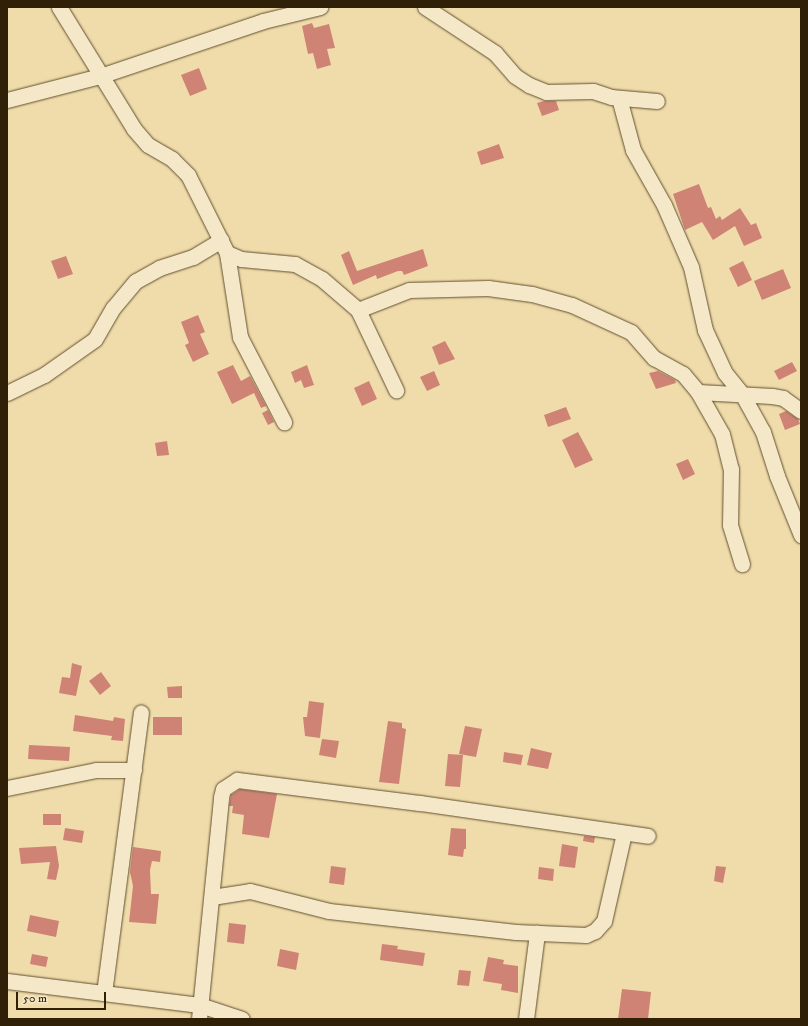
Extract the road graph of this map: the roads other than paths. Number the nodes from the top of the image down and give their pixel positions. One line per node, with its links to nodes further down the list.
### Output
1 (59, 7): 4 (street)
2 (320, 7): 4 (street)
3 (425, 7): 5 (street)
4 (100, 76): 6 (street); 8 (street)
5 (619, 98): 7 (street); 13 (street)
6 (7, 100)
7 (657, 101)
8 (224, 247): 9 (street); 12 (street); 15 (street)
9 (358, 310): 10 (street); 11 (street)
10 (396, 390)
11 (698, 392): 13 (street); 17 (street)
12 (7, 393)
13 (742, 394): 14 (street); 16 (street)
14 (801, 411)
15 (284, 422)
16 (801, 535)
17 (742, 564)
18 (141, 712): 19 (street)
19 (134, 770): 20 (street); 26 (street)
20 (7, 788)
21 (624, 833): 22 (street); 23 (street); 24 (street)
22 (648, 836)
23 (212, 898): 24 (street); 27 (street)
24 (537, 933): 29 (street)
25 (7, 981): 26 (street)
26 (104, 992): 27 (street)
27 (199, 1012): 28 (street)
28 (242, 1019)
29 (526, 1019)

